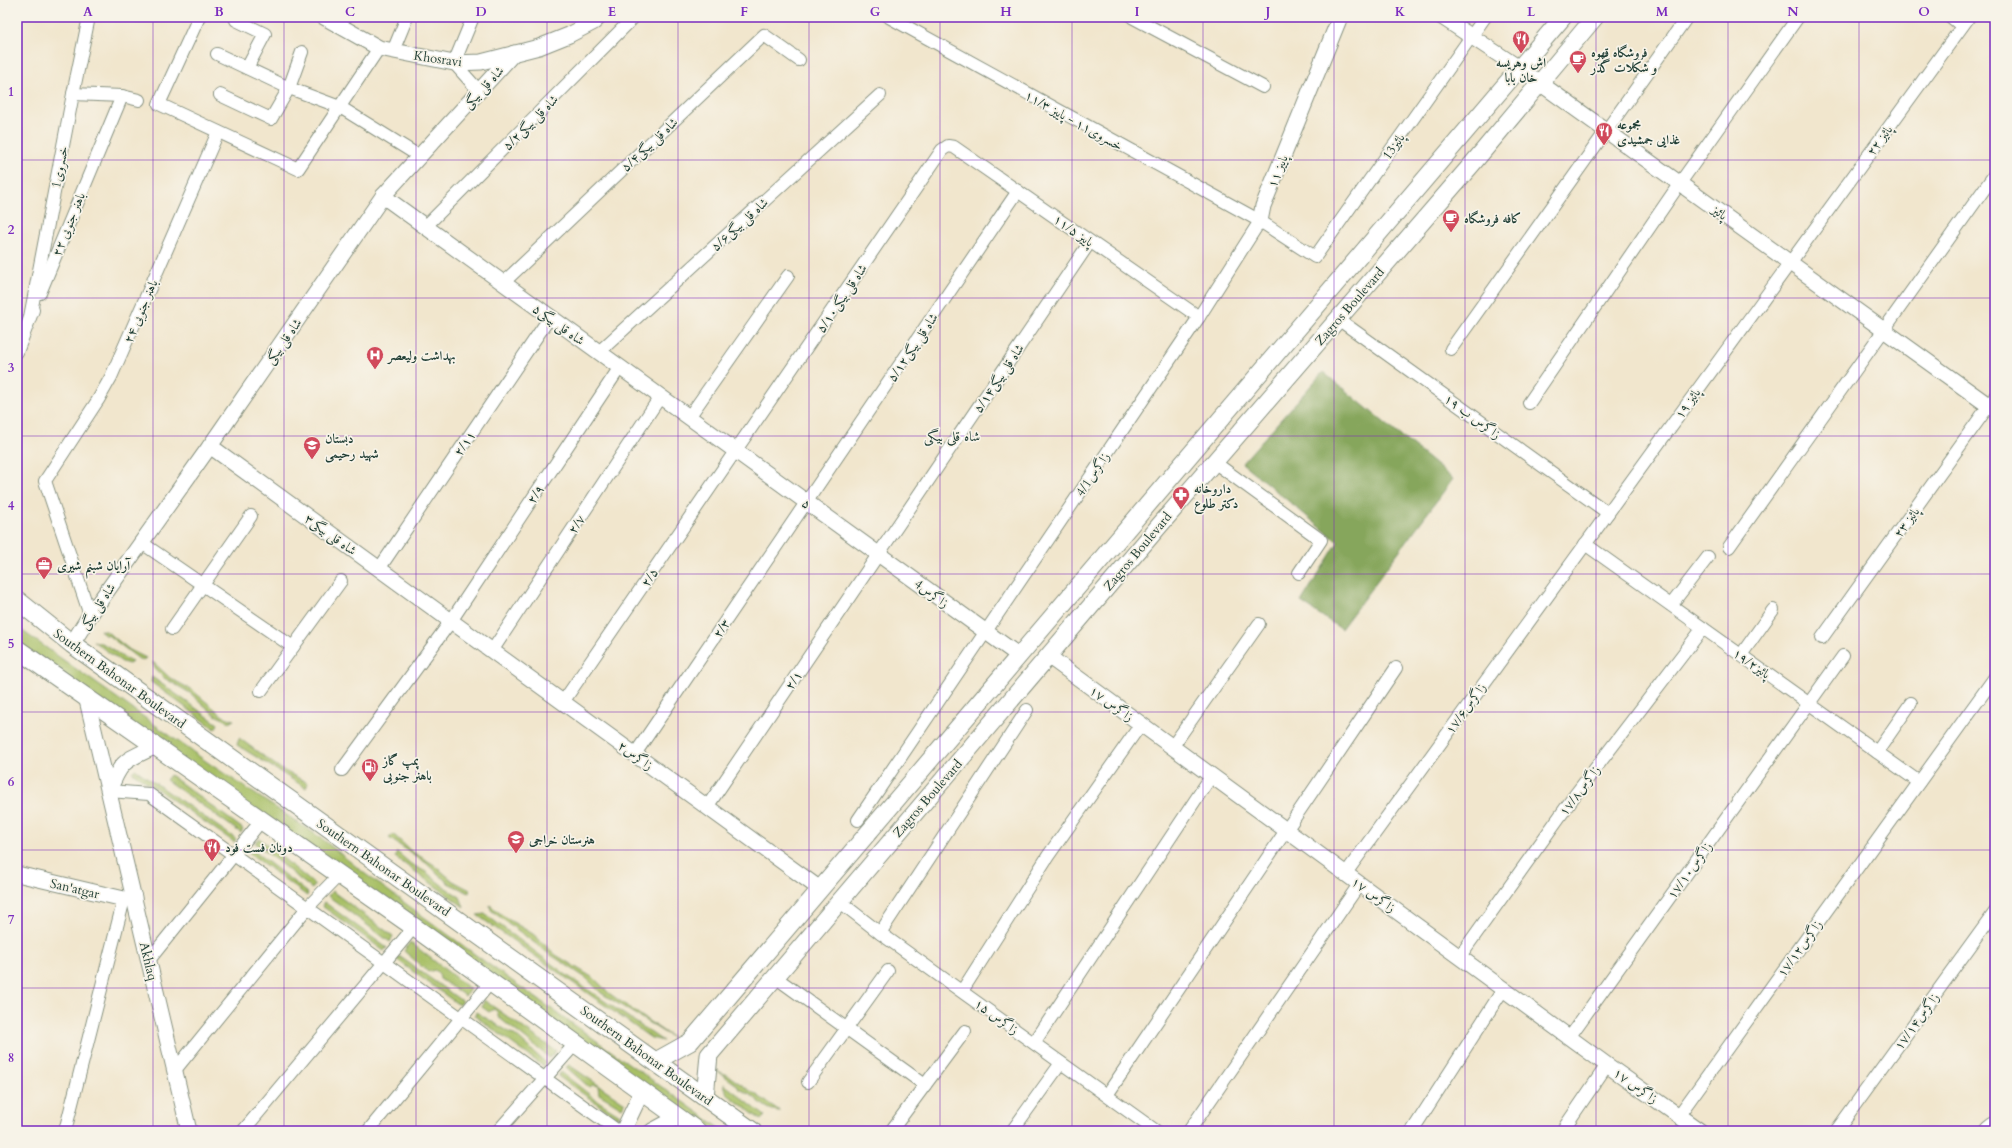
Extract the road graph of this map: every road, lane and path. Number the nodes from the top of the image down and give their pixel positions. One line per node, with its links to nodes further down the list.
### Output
1 (89, 17): 33 (street, خسروى1)
2 (199, 17): 40 (street)
3 (326, 17): 21 (street, Khosravi)
4 (407, 17): 21 (street)
5 (473, 17): 26 (street)
6 (634, 17): 50 (street, شاه قلی بیگی۵/۲)
7 (889, 17): 49 (street, خسروى۱۱ - پاییز ۱۱/۳)
8 (1132, 17): 30 (street)
9 (1340, 17): 49 (street, پاییز ۱۱)
10 (1442, 17): 20 (street, پائیز)
11 (1485, 17): 20 (street, پائیز13)
12 (1563, 17): 28 (main road, Zagros Boulevard)
13 (1595, 17): 29 (main road, Zagros Boulevard)
14 (1686, 17): 39 (street)
15 (1798, 17): 46 (street)
16 (1951, 17): 19 (street)
17 (594, 19): 23 (street, Khosravi)
18 (236, 20): 27 (street)
19 (1965, 21): 53 (street, پائیز ۲۲)
20 (1471, 36): 28 (street, پائیز); 52 (street, پائیز13)
21 (386, 50): 26 (street, Khosravi); 38 (street)
22 (302, 52): 31 (street)
23 (514, 53): 26 (street, Khosravi); 32 (street, شاه قلی بیگی)
24 (217, 54): 27 (street)
25 (799, 60): 55 (street, شاه قلی بیگی۵/۴)
26 (454, 63): 32 (street)
27 (247, 68): 31 (street)
28 (1519, 68): 29 (street, پائیز); 42 (main road, Zagros Boulevard)
29 (1540, 83): 39 (street, پائیز); 44 (main road, Zagros Boulevard)
30 (1263, 87)
31 (289, 88): 34 (street); 38 (street)
32 (479, 91): 43 (street, شاه قلی بیگی)
33 (72, 94): 36 (street); 56 (street, خسروى1)
34 (220, 94)
35 (880, 95): 63 (street, شاه قلی بیگی۵/۶)
36 (122, 96): 37 (street); 56 (street, ۲۲ باهنر جنوبی)
37 (139, 100)
38 (340, 107): 40 (street); 43 (street)
39 (1606, 130): 46 (street, پائیز); 61 (street)
40 (218, 132): 89 (street, ۲۴ باهنر جنوبی)
41 (948, 146): 47 (street, پاییز ۱۱/۵); 70 (street, شاه قلی بیگی۵/۱۰)
42 (1454, 146): 44 (main road); 73 (main road, Zagros Boulevard)
43 (420, 156): 48 (street, شاه قلی بیگی)
44 (1473, 163): 59 (main road, Zagros Boulevard)
45 (1995, 174): 60 (street)
46 (1680, 183): 53 (street, پائیز); 66 (street)
47 (1018, 191): 51 (street, پاییز ۱۱/۵); 72 (street, شاه قلی بیگی۵/۱۲)
48 (383, 196): 50 (street, شاه قلی بیگی۵); 69 (street, شاه قلی بیگی)
49 (1260, 221): 52 (street, خسروى۱۱ - پاییز ۱۱/۳); 58 (street, پاییز ۱۱)
50 (425, 227): 55 (street, شاه قلی بیگی۵)
51 (1090, 242): 58 (street, پاییز ۱۱/۵); 80 (street, شاه قلی بیگی۵/۱۴)
52 (1315, 257)
53 (1790, 262): 60 (street, پائیز); 74 (street, پائیز ۱۹)
54 (788, 276): 68 (street)
55 (503, 283): 57 (street, شاه قلی بیگی۵)
56 (30, 317): 62 (street, ۲۲ باهنر جنوبی)
57 (550, 317): 63 (street, شاه قلی بیگی۵); 82 (street, ۲/۱۱)
58 (1199, 317): 94 (street, 4/1زاگرس)
59 (1338, 319): 71 (main road, Zagros Boulevard); 74 (street, زاگرس ب ۱۹)
60 (1884, 330): 67 (street, پائیز); 79 (street)
61 (1451, 349)
62 (17, 352)
63 (599, 352): 64 (street, شاه قلی بیگی۵)
64 (620, 367): 65 (street, شاه قلی بیگی۵); 90 (street, ۲/۹)
65 (660, 397): 68 (street, شاه قلی بیگی۵); 99 (street, ۲/۷)
66 (1529, 404)
67 (1993, 404): 95 (street, پائیز ۲۳)
68 (689, 417): 70 (street, شاه قلی بیگی۵)
69 (210, 446): 77 (street, شاه قلی بیگی); 82 (street, شاه قلی بیگی۳)
70 (736, 451): 72 (street, ۵); 108 (street, ۲/۵)
71 (1214, 462): 76 (main road, Zagros Boulevard); 83 (street)
72 (807, 502): 80 (street, ۵); 116 (street, ۲/۳)
73 (1141, 511): 76 (main road); 100 (main road, Zagros Boulevard)
74 (1608, 513): 78 (street, پائیز ۱۹)
75 (251, 516): 85 (street)
76 (1159, 526): 102 (main road, Zagros Boulevard)
77 (142, 543): 85 (street); 89 (street, شاه قلی بیگی)
78 (1585, 544): 87 (street, پائیز۱۹/۲); 128 (street, زاگرس۱۷/۶)
79 (1729, 547)
80 (879, 554): 94 (street, زاگرس4); 123 (street, ۲/۱)
81 (1708, 557): 87 (street)
82 (379, 569): 90 (street, شاه قلی بیگی۳)
83 (1299, 573)
84 (341, 581): 97 (street)
85 (203, 585): 93 (street); 97 (street)
86 (17, 600): 96 (main road, Southern Bahonar Boulevard)
87 (1671, 605): 92 (street, پائیز۱۹/۲)
88 (1773, 610): 101 (street)
89 (90, 615): 96 (street, شاه قلی بیگی)
90 (451, 621): 99 (street, زاگرس۲); 118 (street, ۲/۹)
91 (1259, 624): 114 (street)
92 (1703, 628): 101 (street, پائیز۱۹/۲); 139 (street, زاگرس۱۷/۸)
93 (172, 629)
94 (986, 631): 100 (street, زاگرس4); 124 (street, 4/1زاگرس)
95 (1822, 638)
96 (72, 644): 155 (main road, Southern Bahonar Boulevard)
97 (293, 647): 106 (street)
98 (17, 649): 107 (main road)
99 (492, 651): 108 (street, زاگرس۲)
100 (1018, 655): 117 (main road, Zagros Boulevard)
101 (1741, 655): 109 (street, پائیز۱۹/۲)
102 (1048, 656): 112 (street, زاگرس ۱۷); 121 (main road, Zagros Boulevard)
103 (1843, 656): 109 (street, زاگرس۱۷/۱۰)
104 (1396, 668): 126 (street)
105 (1995, 678): 120 (street, زاگرس۱۷/۱۲)
106 (261, 691)
107 (86, 696): 113 (main road); 122 (street, Akhlaq)
108 (563, 702): 116 (street, زاگرس۲)
109 (1809, 703): 115 (street, پائیز۱۹/۲); 150 (street, زاگرس۱۷/۱۰)
110 (1911, 703): 115 (street)
111 (1026, 710): 138 (street)
112 (1141, 724): 114 (street, زاگرس ۱۷); 146 (street)
113 (156, 746): 122 (street); 125 (main road)
114 (1172, 747): 119 (street, زاگرس ۱۷)
115 (1877, 752): 120 (street, پائیز۱۹/۲)
116 (635, 754): 123 (street, زاگرس۲)
117 (923, 768): 121 (main road); 132 (main road, Zagros Boulevard)
118 (342, 770)
119 (1212, 776): 126 (street, زاگرس ۱۷); 153 (street)
120 (1920, 782): 165 (street, زاگرس۱۷/۱۲)
121 (940, 784): 134 (main road, Zagros Boulevard)
122 (109, 791): 127 (street); 133 (street, Akhlaq)
123 (707, 807): 132 (street, زاگرس۲)
124 (858, 820)
125 (261, 821): 127 (street); 130 (main road)
126 (1286, 830): 128 (street, زاگرس ۱۷); 163 (street)
127 (234, 855): 135 (street); 140 (street)
128 (1346, 873): 131 (street, زاگرس ۱۷)
129 (17, 874): 133 (street, San'atgar)
130 (339, 875): 135 (street); 137 (main road)
131 (1360, 883): 139 (street, زاگرس ۱۷); 182 (street)
132 (820, 888): 151 (main road, Zagros Boulevard)
133 (128, 898): 140 (street, Akhlaq); 169 (street)
134 (839, 901): 138 (street, زاگرس ۱۵); 143 (main road, Zagros Boulevard)
135 (308, 908): 141 (street); 158 (street)
136 (1995, 912): 185 (street, زاگرس۱۷/۱۴)
137 (414, 927): 141 (street); 144 (main road)
138 (880, 933): 146 (street, زاگرس ۱۵)
139 (1460, 956): 145 (street, زاگرس ۱۷)
140 (149, 960): 158 (street, Akhlaq)
141 (383, 962): 147 (street); 171 (street)
142 (888, 971): 148 (street)
143 (775, 977): 148 (street); 154 (main road, Zagros Boulevard)
144 (491, 982): 147 (street); 152 (main road)
145 (1504, 988): 150 (street, زاگرس ۱۷); 168 (street)
146 (962, 991): 153 (street, زاگرس ۱۵)
147 (460, 1018): 159 (street); 172 (street)
148 (846, 1029): 160 (street); 161 (street)
149 (965, 1030): 161 (street)
150 (1570, 1036): 157 (street, زاگرس ۱۷)
151 (690, 1042): 154 (main road); 155 (main road, Zagros Boulevard)
152 (576, 1043): 159 (street); 162 (main road)
153 (1034, 1043): 156 (street, زاگرس ۱۵)
154 (709, 1055): 164 (main road)
155 (656, 1061): 164 (main road, Southern Bahonar Boulevard)
156 (1061, 1063): 163 (street, زاگرس ۱۵); 180 (street)
157 (1607, 1065): 165 (street, زاگرس ۱۷); 183 (street)
158 (175, 1070): 170 (street, Akhlaq)
159 (544, 1078): 173 (street); 174 (street)
160 (808, 1082)
161 (925, 1085): 179 (street)
162 (642, 1091): 166 (main road); 175 (street)
163 (1106, 1095): 181 (street, زاگرس ۱۵)
164 (705, 1097): 178 (main road, Southern Bahonar Boulevard)
165 (1678, 1115): 184 (street, زاگرس ۱۷)
166 (678, 1117): 176 (street); 177 (main road)
167 (1995, 1127): 186 (highway)
168 (1413, 1129)
169 (65, 1131)
170 (189, 1131)
171 (243, 1131)
172 (368, 1131)
173 (498, 1131)
174 (618, 1131)
175 (623, 1131)
176 (652, 1131)
177 (697, 1131)
178 (752, 1131)
179 (891, 1131)
180 (1012, 1131)
181 (1156, 1131)
182 (1189, 1131)
183 (1562, 1131)
184 (1700, 1131)
185 (1836, 1131)
186 (1990, 1131)

